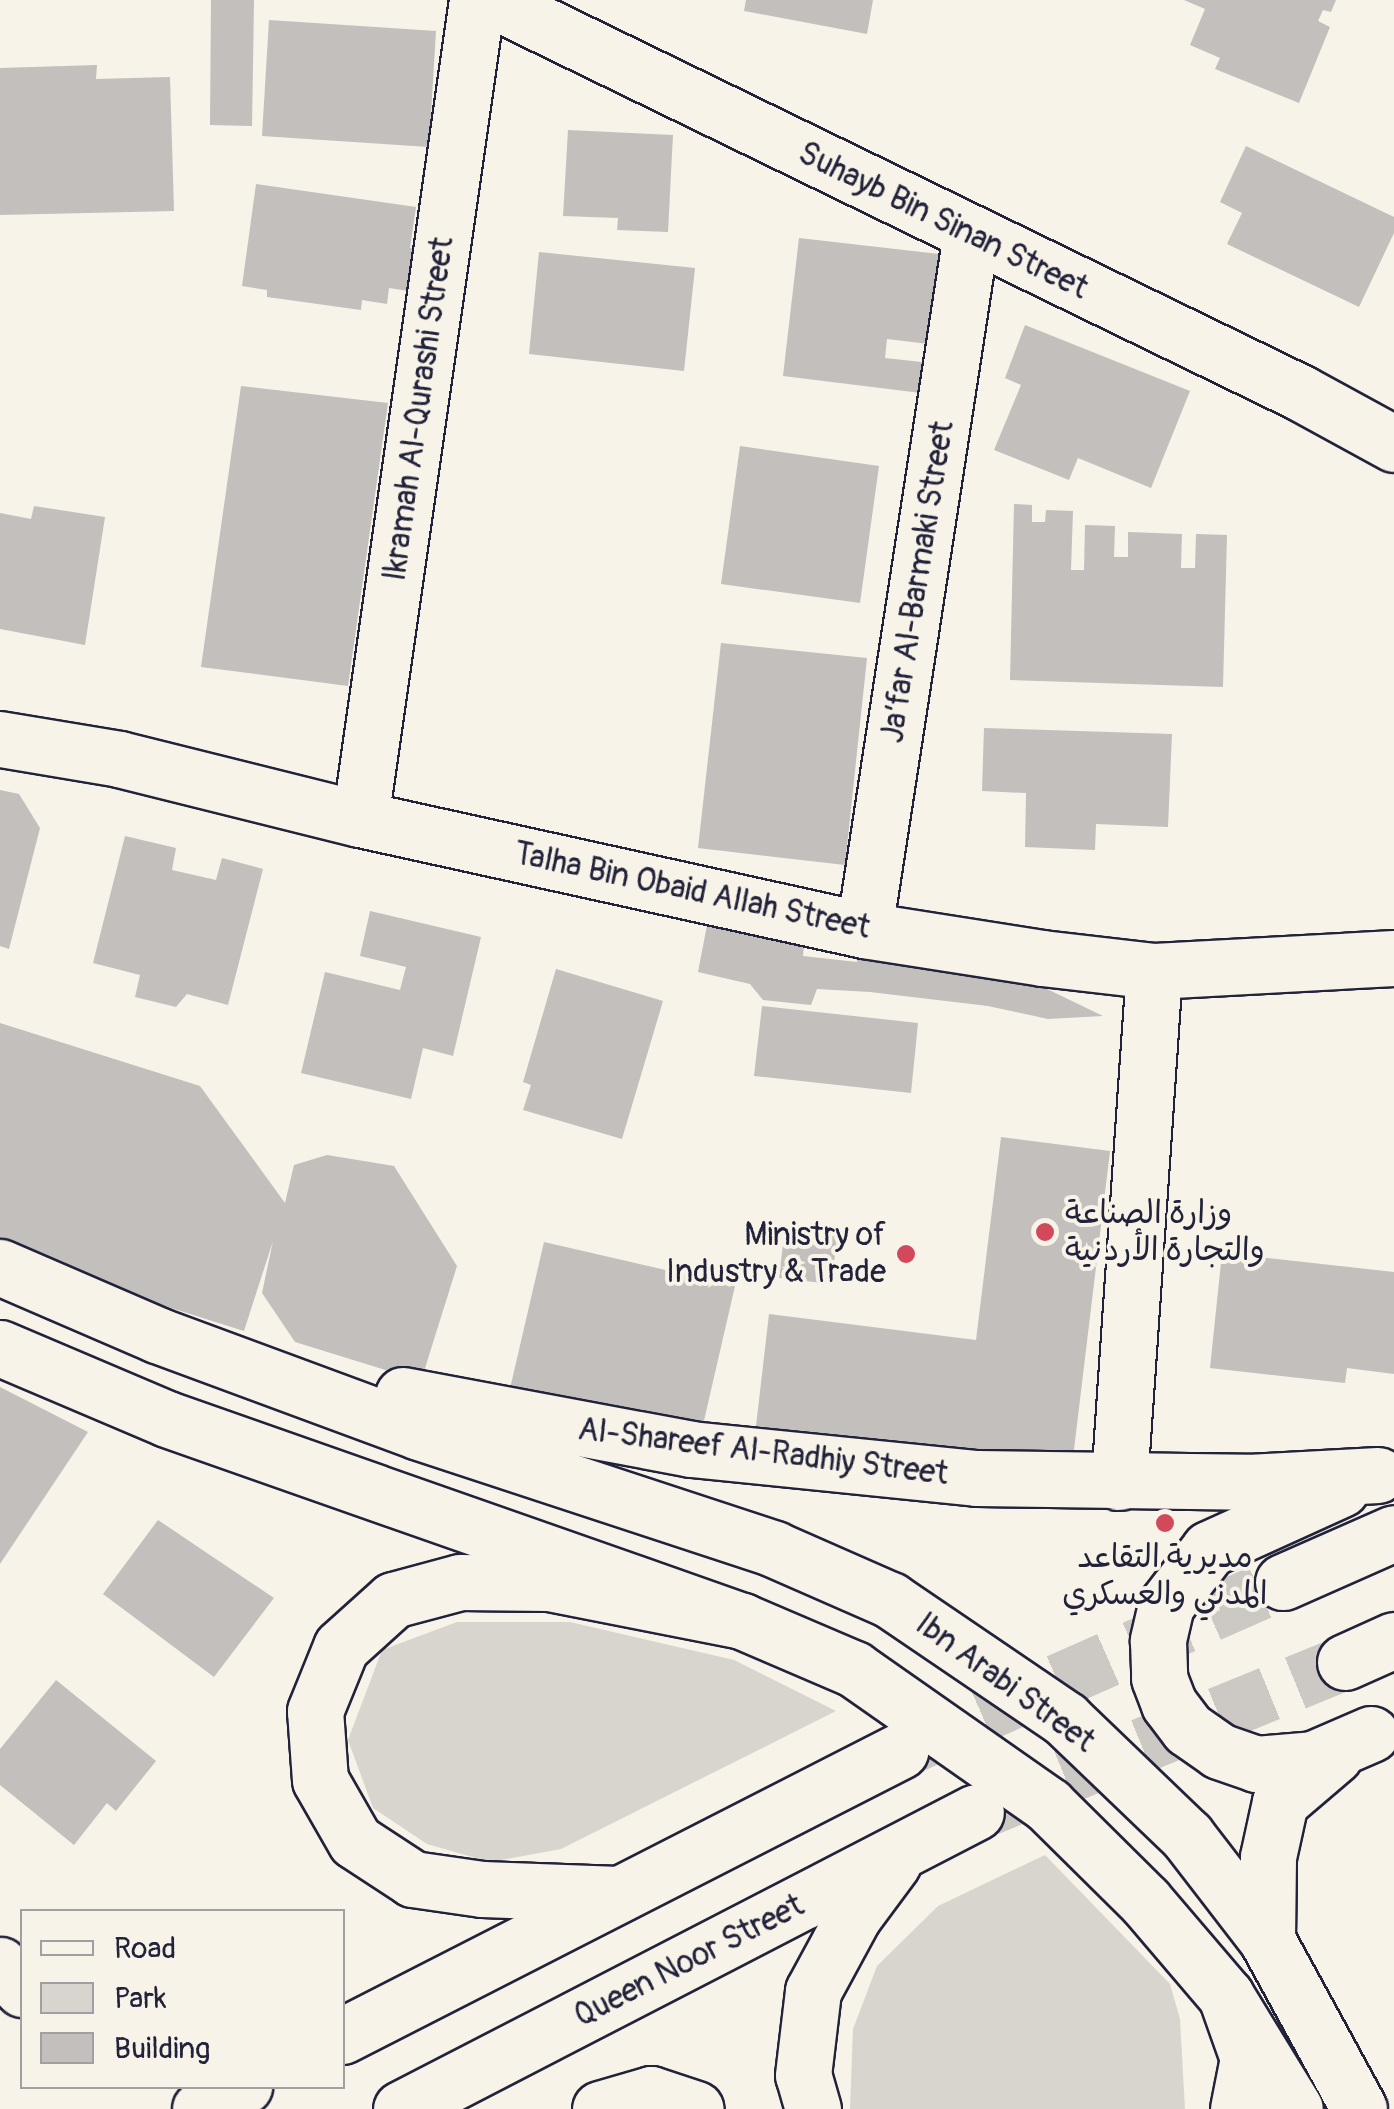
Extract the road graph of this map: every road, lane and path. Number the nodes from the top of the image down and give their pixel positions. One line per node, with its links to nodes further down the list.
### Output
1 (478, 0): 6 (main road, Ikramah Al-Qurashi Street)
2 (492, 0): 3 (main road, Suhayb Bin Sinan Street)
3 (971, 234): 4 (main road, Suhayb Bin Sinan Street); 7 (main road, Ja’far Al-Barmaki Street)
4 (1394, 444)
5 (0, 738): 6 (main road, Talha Bin Obaid Allah Street)
6 (360, 818): 7 (main road, Talha Bin Obaid Allah Street)
7 (864, 930): 9 (main road, Talha Bin Obaid Allah Street)
8 (1394, 958): 9 (main road, Talha Bin Obaid Allah Street)
9 (1154, 971): 14 (main road)
10 (0, 1267): 11 (main road, Al-Shareef Al-Radhiy Street)
11 (157, 1335): 14 (main road, Al-Shareef Al-Radhiy Street); 17 (main road, Al-Shareef Al-Radhiy Street)
12 (0, 1348): 18 (main road)
13 (1386, 1471): 14 (main road, Al-Shareef Al-Radhiy Street); 21 (main road)
14 (1120, 1482)
15 (1394, 1533): 16 (main road)
16 (1284, 1582)
17 (890, 1600): 26 (main road, Ibn Arabi Street)
18 (742, 1620): 25 (main road); 29 (main road)
19 (1394, 1640): 20 (main road)
20 (1344, 1662)
21 (1382, 1729): 26 (main road)
22 (900, 1751): 25 (main road)
23 (976, 1812): 24 (main road, Queen Noor Street)
24 (902, 1852): 33 (main road, Queen Noor Street); 36 (main road)
25 (619, 1894): 30 (main road)
26 (1267, 1940): 39 (main road, Ibn Arabi Street)
27 (0, 1965): 28 (main road)
28 (20, 1987)
29 (1226, 1996): 37 (main road); 38 (main road)
30 (345, 2034)
31 (238, 2089): 32 (main road)
32 (200, 2109)
33 (401, 2109)
34 (600, 2109): 35 (main road)
35 (696, 2109)
36 (813, 2109)
37 (1238, 2109)
38 (1295, 2109)
39 (1359, 2109)

